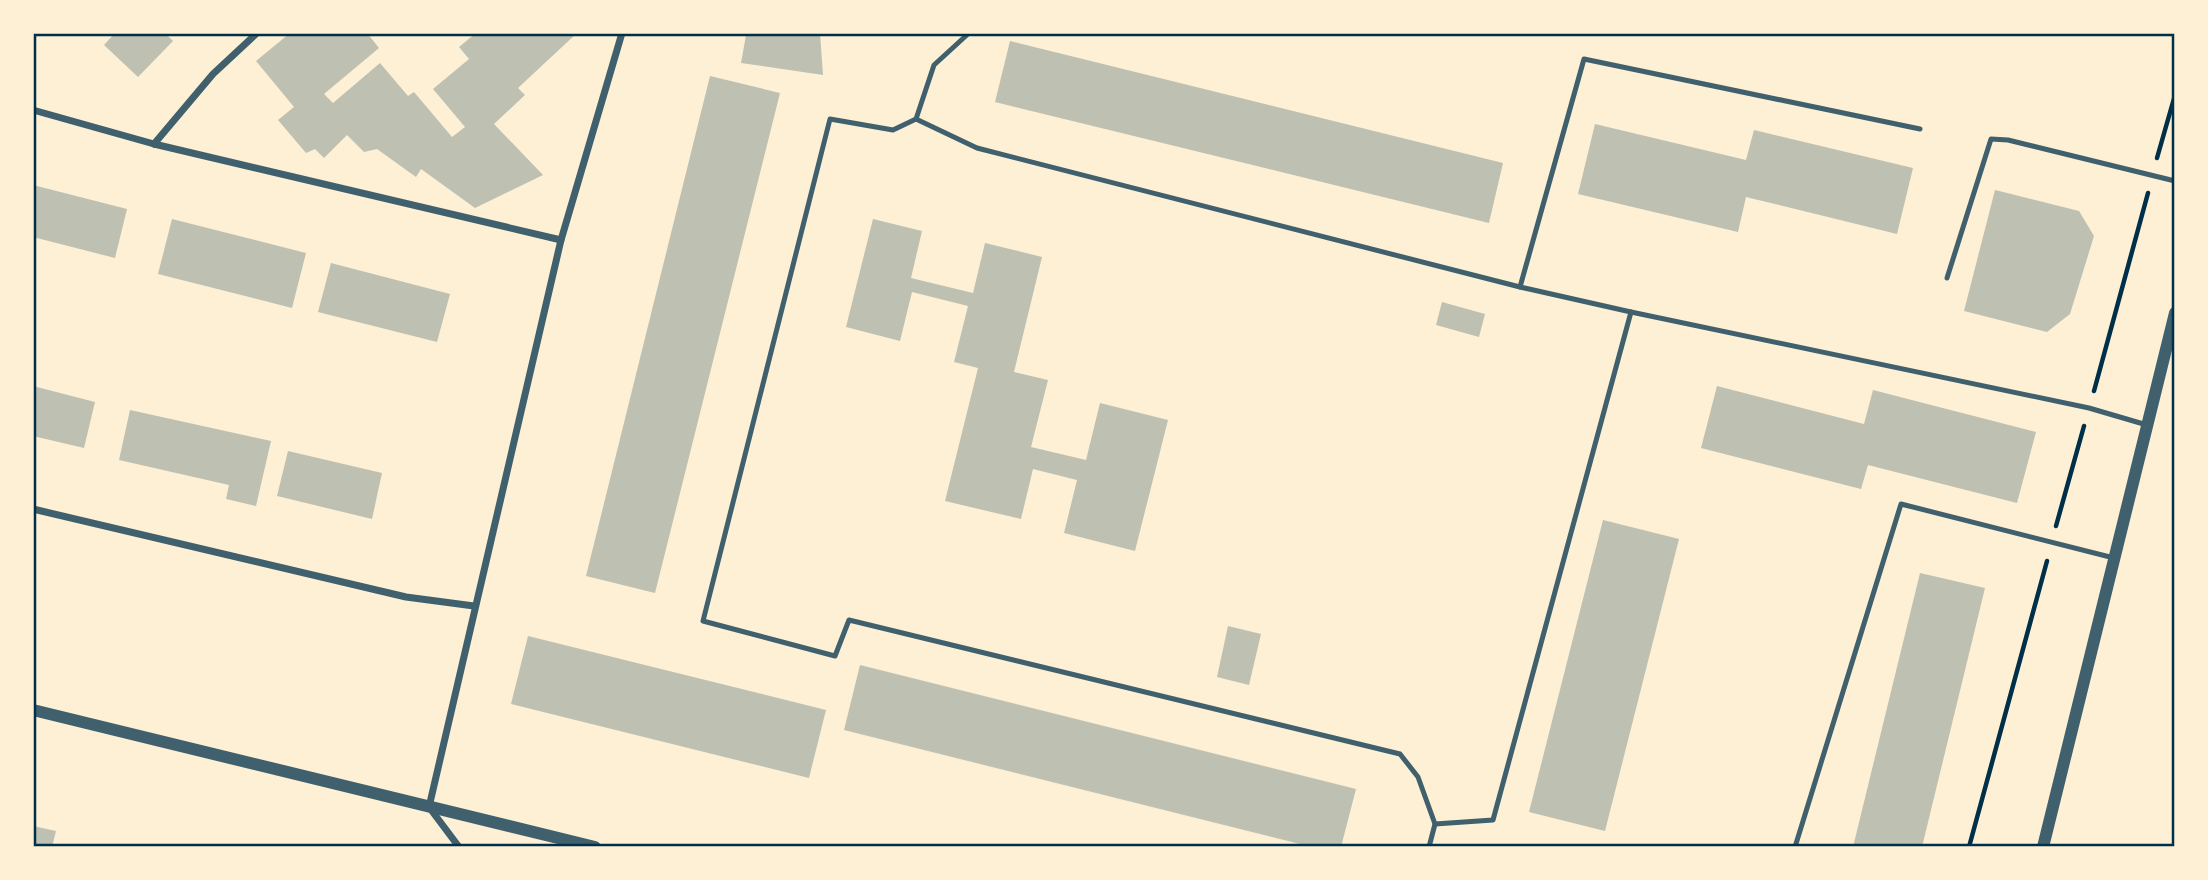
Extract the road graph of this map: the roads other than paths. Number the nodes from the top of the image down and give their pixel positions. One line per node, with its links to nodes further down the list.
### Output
1 (257, 33): 7 (street)
2 (622, 33): 9 (street)
3 (969, 33): 5 (lane)
4 (33, 110): 7 (street)
5 (916, 119): 11 (lane); 20 (lane)
6 (1920, 129): 11 (lane)
7 (154, 144): 9 (street)
8 (2175, 181): 10 (lane)
9 (561, 240): 17 (street)
10 (1947, 278)
11 (1520, 287): 12 (lane)
12 (1632, 312): 14 (lane); 20 (lane)
13 (2175, 313): 14 (street)
14 (2147, 425): 16 (street)
15 (33, 509): 17 (street)
16 (2114, 558): 24 (lane); 25 (street)
17 (474, 607): 19 (street)
18 (33, 710): 19 (street)
19 (429, 807): 21 (street); 22 (street)
20 (1435, 824): 23 (lane)
21 (459, 847)
22 (595, 847)
23 (1429, 847)
24 (1795, 847)
25 (2043, 847)

